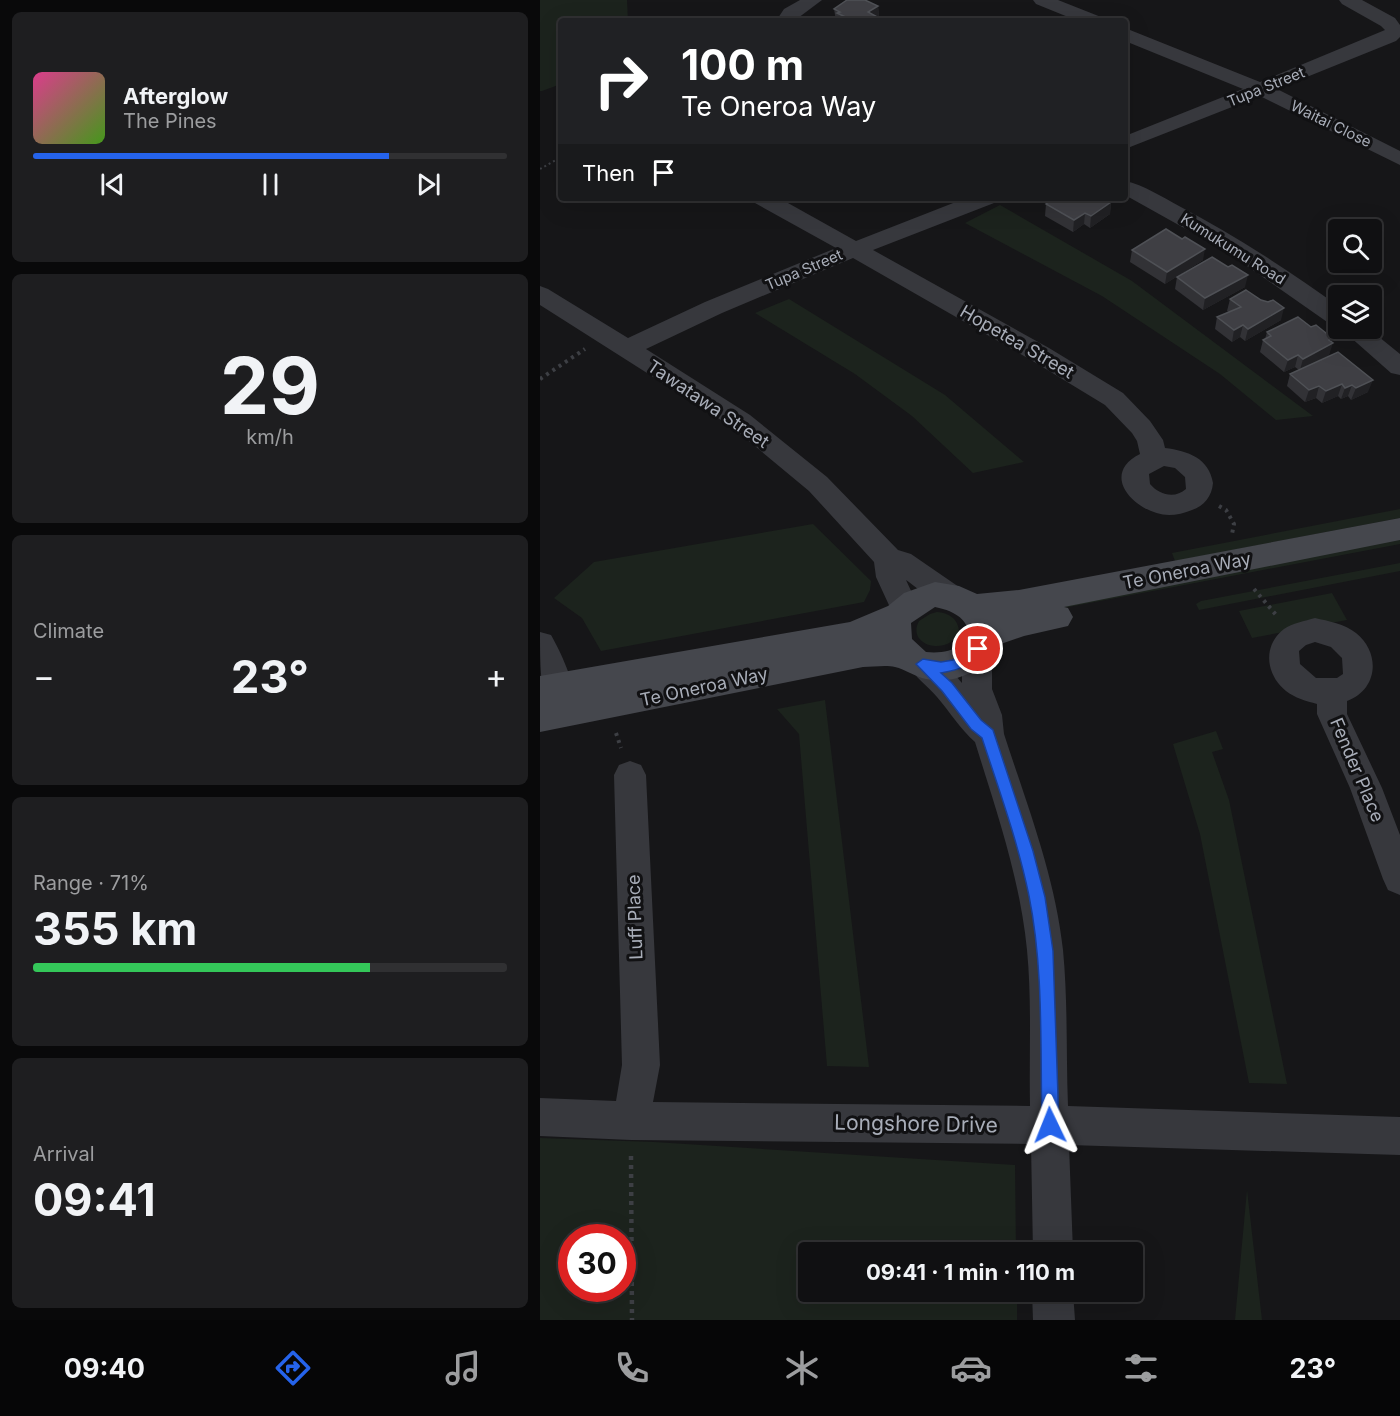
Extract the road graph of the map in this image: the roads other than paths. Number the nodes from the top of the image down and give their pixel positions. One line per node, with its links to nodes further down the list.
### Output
1 (780, 0): 4 (street)
2 (1042, 0): 5 (street)
3 (1348, 0): 7 (street, Tupa Street)
4 (799, 10)
5 (1087, 18)
6 (1128, 35): 7 (street, Waitai Close)
7 (1261, 89): 8 (street, Tupa Street); 9 (street, Waitai Close)
8 (1128, 142)
9 (1400, 159)
10 (1128, 188): 15 (street, Kumukumu Road)
11 (768, 201): 13 (street, Hopetea Street)
12 (978, 201): 13 (street, Tupa Street)
13 (855, 249): 17 (street, Tupa Street); 19 (street, Hopetea Street)
14 (540, 294): 17 (street, Tawatawa Street)
15 (1328, 311)
16 (1366, 339): 18 (street)
17 (616, 342): 22 (street, Tawatawa Street)
18 (1400, 367)
19 (1154, 458): 19 (street)
20 (1400, 530): 23 (street, Te Oneroa Way)
21 (1400, 549): 26 (street, Te Oneroa Way)
22 (888, 558): 23 (street, Tawatawa Street); 24 (street)
23 (962, 601): 24 (street, Te Oneroa Way); 26 (street)
24 (902, 611): 27 (street); 29 (street, Te Oneroa Way)
25 (540, 644): 29 (street)
26 (981, 644): 27 (street, Te Oneroa Way); 30 (street)
27 (913, 659): 29 (street, Te Oneroa Way); 30 (street)
28 (1332, 694): 28 (street, Fender Place); 32 (street, Fender Place)
29 (549, 702)
30 (988, 734): 35 (street)
31 (630, 775): 34 (street, Luff Place)
32 (1400, 879)
33 (540, 1118): 34 (street, Longshore Drive)
34 (631, 1121): 35 (street, Longshore Drive)
35 (1050, 1125): 36 (street, Longshore Drive); 37 (street)
36 (1400, 1136)
37 (1053, 1242)
38 (1053, 1302): 39 (street)
39 (1054, 1320)

